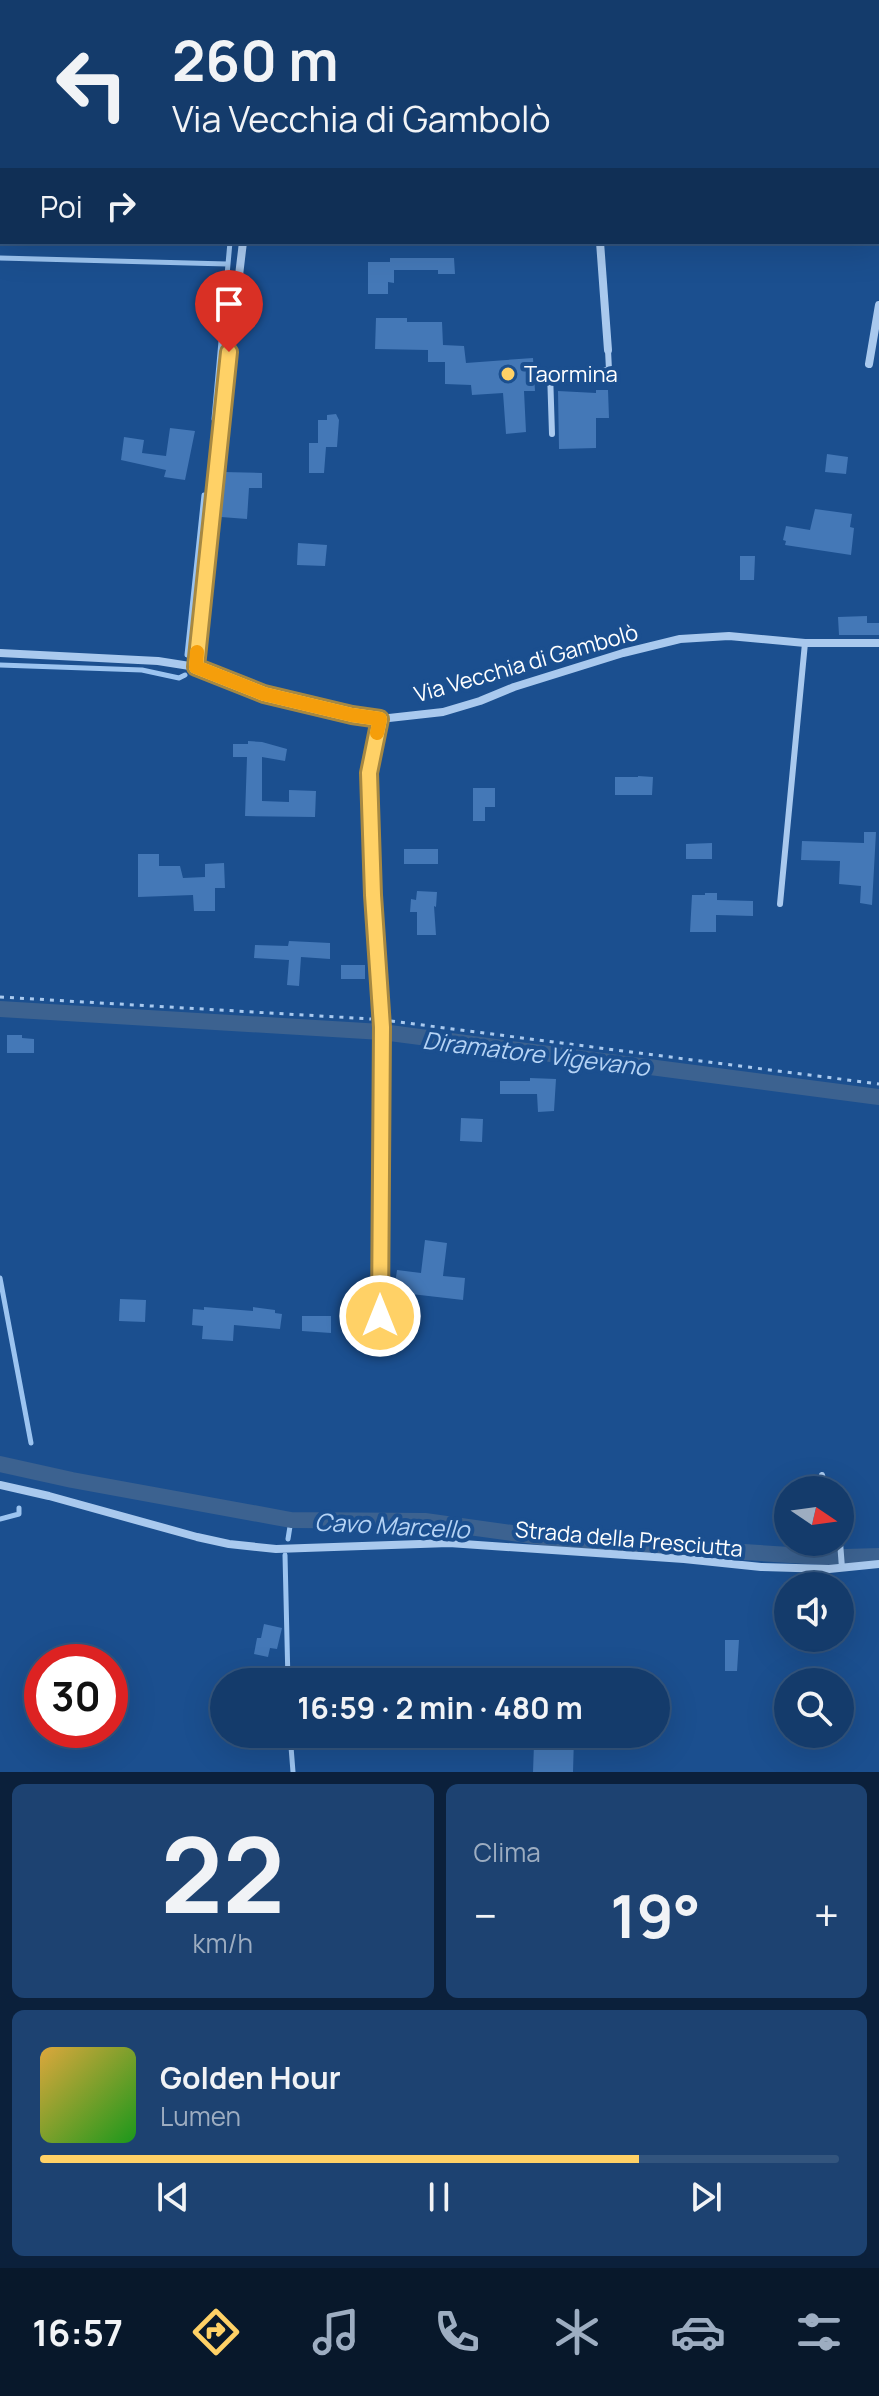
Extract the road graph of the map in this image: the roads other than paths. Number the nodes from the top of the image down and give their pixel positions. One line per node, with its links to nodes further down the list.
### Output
1 (243, 244): 10 (street)
2 (600, 244): 4 (street)
3 (879, 305): 5 (street)
4 (608, 350): 6 (lane)
5 (869, 364)
6 (552, 434)
7 (805, 643): 8 (street, Via Vecchia di Gambolò); 11 (street, Via Vecchia di Gambolò); 12 (lane)
8 (879, 643)
9 (0, 653): 10 (street, Via Vecchia di Gambolò)
10 (196, 667): 11 (street, Via Vecchia di Gambolò)
11 (380, 719): 13 (street)
12 (780, 904)
13 (380, 1316)
14 (0, 1485): 17 (street, Strada della Presciutta)
15 (841, 1556): 17 (lane)
16 (879, 1564): 17 (street, Strada della Presciutta)
17 (842, 1568)

